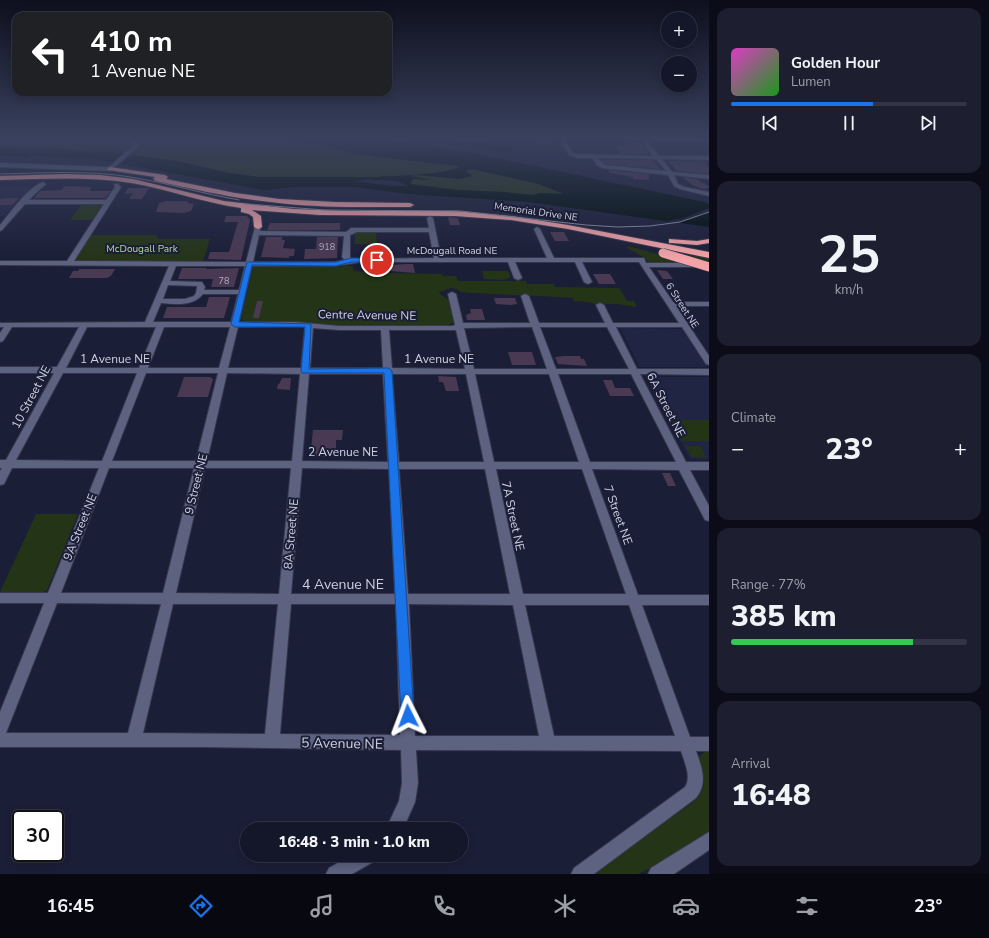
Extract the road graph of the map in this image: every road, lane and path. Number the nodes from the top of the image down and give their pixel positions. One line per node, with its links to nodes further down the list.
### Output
1 (82, 178): 6 (highway, Memorial Drive NE)
2 (148, 178): 8 (highway, Memorial Drive NE)
3 (167, 178): 8 (highway)
4 (672, 178): 9 (street)
5 (0, 181): 6 (highway)
6 (116, 182): 10 (highway, Memorial Drive NE); 12 (street)
7 (43, 184): 11 (street)
8 (212, 190): 23 (highway, Memorial Drive NE)
9 (709, 194)
10 (200, 198): 13 (highway, Memorial Drive NE); 19 (highway)
11 (23, 202): 12 (street); 15 (street)
12 (108, 202): 33 (street)
13 (322, 214): 19 (highway); 23 (highway, Memorial Drive NE)
14 (0, 217): 15 (street)
15 (10, 217): 17 (street)
16 (430, 218): 20 (street)
17 (0, 228)
18 (537, 229): 28 (street)
19 (257, 230): 21 (street); 35 (street, 9 Street NE)
20 (432, 230): 21 (street); 26 (street)
21 (345, 233): 30 (street)
22 (709, 241): 23 (highway)
23 (660, 246): 24 (highway, Memorial Drive NE); 25 (highway); 25 (highway, Memorial Drive NE); 36 (highway, bridge)
24 (709, 249)
25 (709, 255)
26 (438, 260): 27 (street, McDougall Road NE); 30 (street, McDougall Road NE)
27 (511, 260): 28 (street, McDougall Road NE); 37 (street)
28 (552, 260): 29 (street, McDougall Road NE)
29 (577, 260): 31 (street, McDougall Road NE); 38 (street)
30 (350, 261): 35 (street, McDougall Road NE)
31 (643, 262): 36 (street, McDougall Road NE); 45 (street, 6 Street NE)
32 (0, 263): 33 (street, McDougall Road NE)
33 (69, 263): 34 (street, McDougall Road NE)
34 (174, 264): 35 (street, McDougall Road NE); 39 (street)
35 (250, 264): 41 (street, 9 Street NE)
36 (709, 266)
37 (518, 278)
38 (588, 282)
39 (166, 283): 40 (street); 44 (street)
40 (201, 292): 41 (street); 44 (street)
41 (242, 292): 50 (street, 9 Street NE)
42 (452, 294): 58 (street, 7A Street NE)
43 (525, 296): 55 (street, 7 Street NE)
44 (158, 301): 48 (street)
45 (670, 304): 46 (street); 57 (street, 6 Street NE)
46 (709, 304)
47 (600, 305): 56 (street, 6A Street NE)
48 (148, 324): 49 (street, Centre Avenue NE); 53 (street, Centre Avenue NE)
49 (161, 324): 50 (street, Centre Avenue NE); 67 (street, 9A Street NE)
50 (235, 324): 54 (street, Centre Avenue NE); 68 (street, 9 Street NE)
51 (0, 325): 52 (street, Centre Avenue NE)
52 (10, 325): 53 (street, Centre Avenue NE); 60 (street)
53 (84, 325): 66 (street, 10 Street NE)
54 (309, 325): 59 (street, Centre Avenue NE); 64 (street, 8A Street NE)
55 (535, 325): 56 (street, Centre Avenue NE); 58 (street, Centre Avenue NE); 71 (street, 7 Street NE)
56 (610, 325): 57 (street, Centre Avenue NE); 72 (street, 6A Street NE)
57 (684, 325): 61 (street, 6 Street NE)
58 (459, 327): 59 (street, Centre Avenue NE); 70 (street, 7A Street NE)
59 (385, 328): 69 (street)
60 (0, 339)
61 (698, 345): 62 (street); 63 (street, 6 Street NE)
62 (709, 345)
63 (709, 362)
64 (305, 365): 68 (street, 1 Avenue NE); 69 (street, 1 Avenue NE); 77 (street, 8A Street NE)
65 (0, 370): 66 (street, 1 Avenue NE)
66 (60, 370): 67 (street, 1 Avenue NE); 74 (street, 10 Street NE)
67 (142, 371): 68 (street, 1 Avenue NE); 75 (street, 9A Street NE)
68 (224, 371): 76 (street, 9 Street NE)
69 (388, 371): 70 (street, 1 Avenue NE); 78 (street)
70 (470, 371): 71 (street, 1 Avenue NE); 79 (street, 7A Street NE)
71 (551, 371): 72 (street, 1 Avenue NE); 80 (street, 7 Street NE)
72 (634, 372): 73 (street, 1 Avenue NE); 81 (street, 6A Street NE)
73 (709, 372)
74 (5, 464): 75 (street, 2 Avenue NE); 83 (street, 10 Street NE)
75 (105, 464): 76 (street, 2 Avenue NE); 86 (street, 9A Street NE)
76 (201, 465): 77 (street, 2 Avenue NE); 87 (street, 9 Street NE)
77 (297, 465): 78 (street, 2 Avenue NE); 88 (street, 8A Street NE)
78 (393, 466): 79 (street, 2 Avenue NE); 89 (street)
79 (490, 466): 80 (street, 2 Avenue NE); 90 (street, 7A Street NE)
80 (586, 466): 81 (street, 2 Avenue NE); 91 (street, 7 Street NE)
81 (682, 466): 82 (street, 2 Avenue NE); 84 (street, 6A Street NE)
82 (709, 466)
83 (0, 481)
84 (709, 517)
85 (0, 598): 86 (street, 4 Avenue NE)
86 (52, 598): 87 (street, 4 Avenue NE); 93 (street, 9A Street NE)
87 (168, 599): 88 (street, 4 Avenue NE); 95 (street, 9 Street NE)
88 (285, 599): 89 (street, 4 Avenue NE); 96 (street, 8A Street NE)
89 (402, 600): 90 (street, 4 Avenue NE); 98 (street)
90 (517, 600): 91 (street, 4 Avenue NE); 97 (street, 7A Street NE)
91 (635, 600): 92 (street, 4 Avenue NE); 99 (street, 7 Street NE)
92 (709, 600)
93 (0, 730)
94 (0, 740): 95 (street, 5 Avenue NE)
95 (134, 740): 96 (street, 5 Avenue NE)
96 (272, 742): 98 (street, 5 Avenue NE)
97 (548, 743): 98 (street, 5 Avenue NE); 99 (street, 5 Avenue NE)
98 (409, 744): 101 (street)
99 (686, 744): 100 (street, 5 Avenue NE); 105 (street, 7 Street NE)
100 (709, 744)
101 (397, 822)
102 (709, 840): 106 (street)
103 (356, 862): 104 (street)
104 (335, 874)
105 (580, 874)
106 (656, 874)

